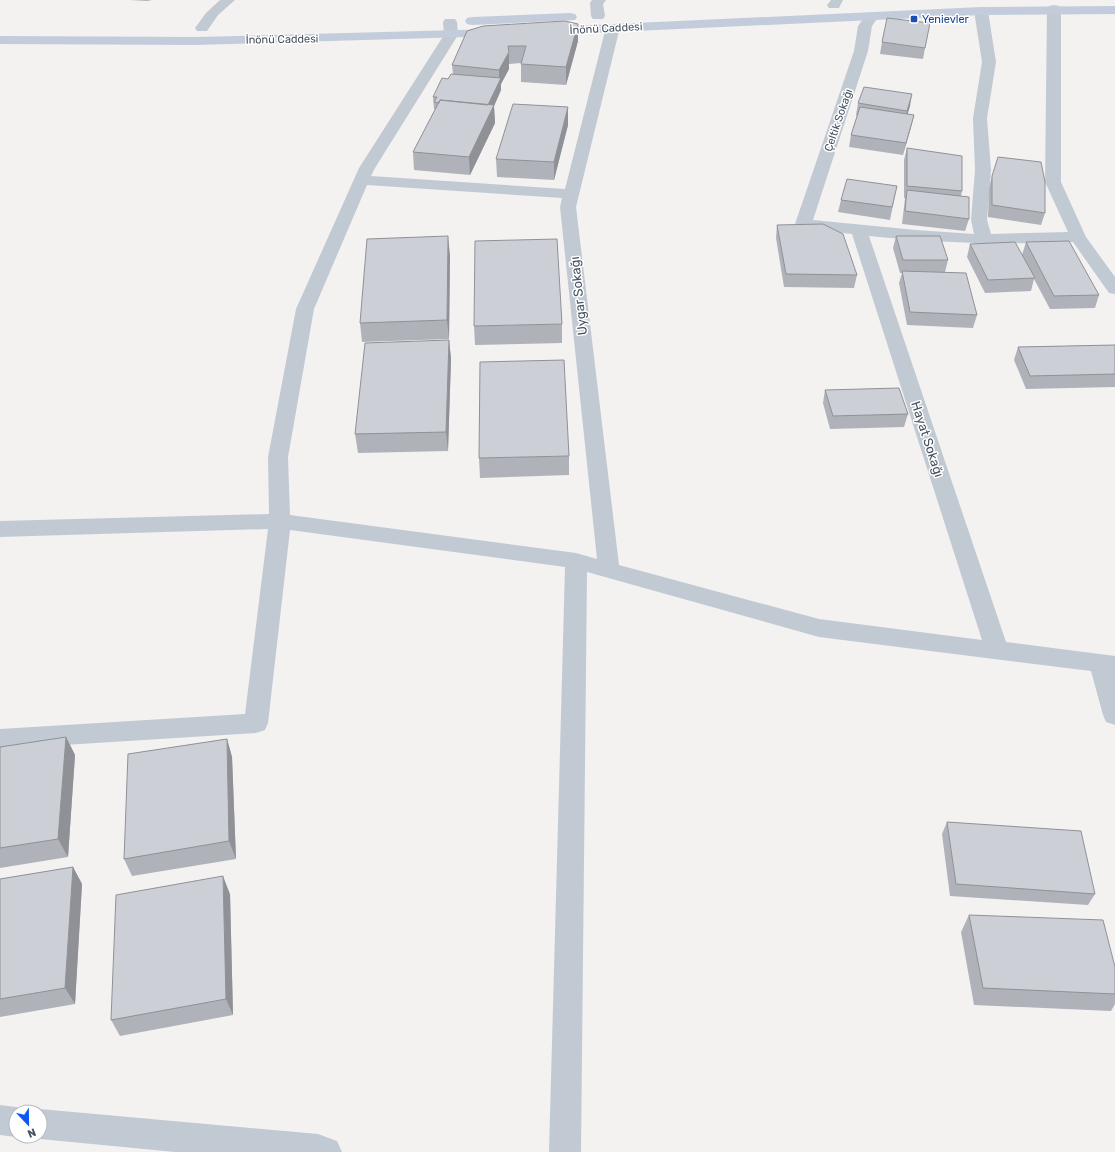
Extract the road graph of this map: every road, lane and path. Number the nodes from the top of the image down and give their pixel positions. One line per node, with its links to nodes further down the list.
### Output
1 (229, 0): 15 (street)
2 (600, 0): 9 (street)
3 (836, 3): 4 (main road); 8 (main road)
4 (865, 8): 7 (main road, İnönü Caddesi); 10 (main road, İnönü Caddesi); 24 (street, Çeltik Sokağı)
5 (1054, 9): 6 (main road, İnönü Caddesi); 7 (main road, İnönü Caddesi); 25 (street)
6 (1115, 10)
7 (981, 11): 26 (street)
8 (644, 14)
9 (598, 16): 10 (main road); 16 (main road)
10 (617, 21): 17 (main road, İnönü Caddesi); 23 (street, Uygar Sokağı)
11 (0, 27): 12 (main road)
12 (37, 27)
13 (82, 28): 21 (main road)
14 (187, 28): 15 (main road)
15 (202, 28): 18 (main road)
16 (451, 29): 18 (main road, İnönü Caddesi); 19 (main road, İnönü Caddesi); 22 (street)
17 (528, 32)
18 (297, 33): 21 (main road, İnönü Caddesi)
19 (505, 33)
20 (0, 40): 21 (main road, İnönü Caddesi)
21 (73, 41)
22 (362, 180): 23 (street); 28 (street)
23 (571, 194): 31 (street, Uygar Sokağı)
24 (859, 230): 26 (street); 32 (street, Hayat Sokağı)
25 (1078, 237): 26 (street); 27 (street)
26 (984, 240)
27 (1115, 288)
28 (280, 521): 29 (street); 30 (street); 35 (street)
29 (0, 529)
30 (576, 561): 31 (street); 38 (street)
31 (609, 570): 32 (street)
32 (997, 649): 33 (street)
33 (1108, 664): 34 (street)
34 (1115, 715)
35 (0, 739)
36 (48, 1125): 37 (street)
37 (326, 1152)
38 (565, 1152)

